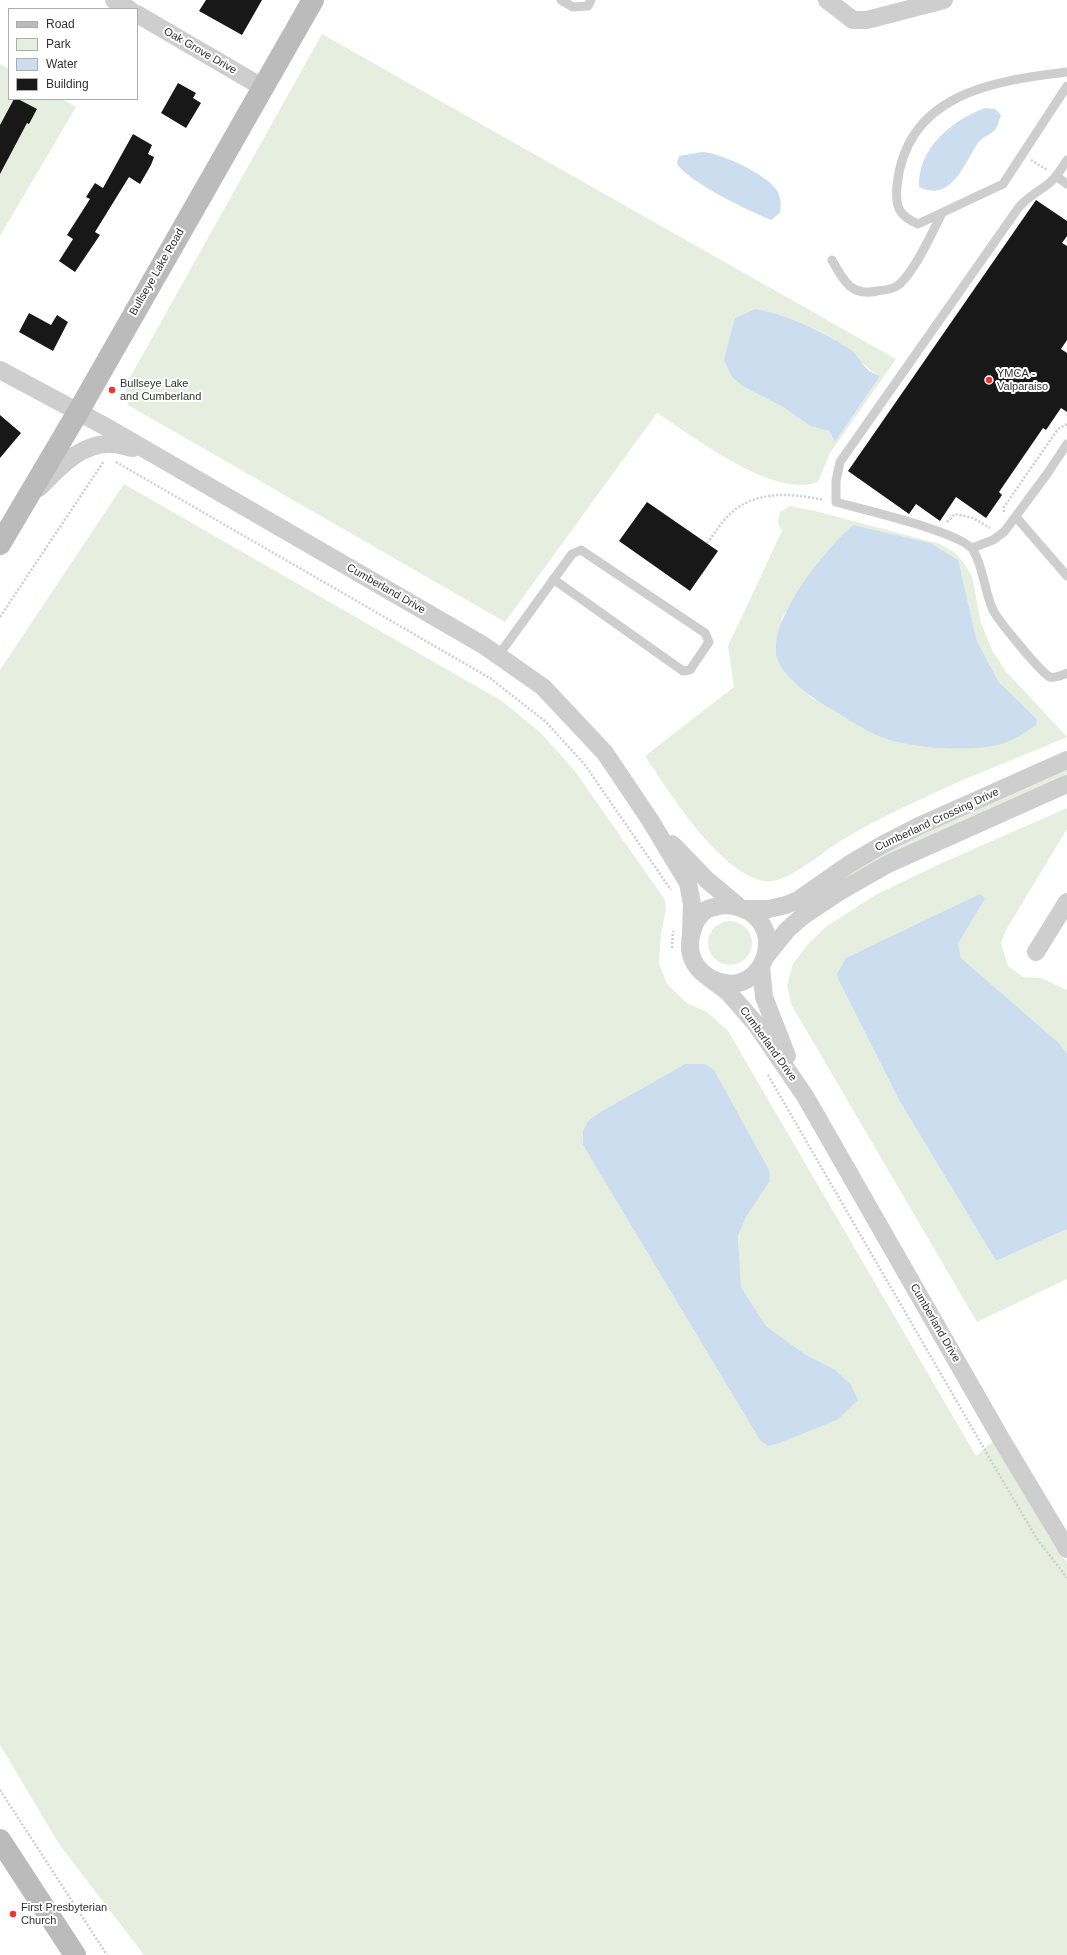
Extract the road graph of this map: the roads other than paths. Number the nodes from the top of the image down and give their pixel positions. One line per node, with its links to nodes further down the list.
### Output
1 (114, 0): 7 (street)
2 (314, 0): 11 (street, Bullseye Lake Road)
3 (561, 0): 4 (lane)
4 (591, 0)
5 (827, 0): 6 (street)
6 (944, 0)
7 (127, 8)
8 (138, 15): 11 (street, Oak Grove Drive)
9 (1067, 72): 15 (lane)
10 (1067, 86): 15 (lane)
11 (262, 87): 18 (street, Bullseye Lake Road)
12 (1067, 160): 13 (lane)
13 (1056, 176): 14 (lane); 24 (lane)
14 (1067, 184)
15 (942, 213): 16 (lane)
16 (832, 260)
17 (0, 370): 18 (street, Cumberland Drive)
18 (78, 412): 20 (street, Cumberland Drive); 21 (street, Bullseye Lake Road)
19 (1067, 444): 22 (lane)
20 (148, 451): 21 (street); 27 (street, Cumberland Drive)
21 (22, 506): 23 (street, Bullseye Lake Road)
22 (1016, 517): 24 (lane); 25 (lane)
23 (0, 544)
24 (972, 548): 28 (lane)
25 (1067, 576)
26 (553, 580): 26 (lane); 27 (lane)
27 (498, 656): 31 (street, Cumberland Drive)
28 (1067, 673)
29 (1067, 760): 33 (street, Cumberland Crossing Drive)
30 (1067, 784): 36 (street, Cumberland Crossing Drive)
31 (650, 820): 33 (street, Cumberland Drive); 34 (street, Cumberland Drive)
32 (1066, 903): 35 (street)
33 (742, 908): 34 (street); 36 (street)
34 (682, 931): 37 (street)
35 (1036, 952)
36 (764, 961): 37 (street); 38 (street, Cumberland Drive)
37 (709, 978): 38 (street, Cumberland Drive)
38 (805, 1096): 39 (street, Cumberland Drive)
39 (1066, 1545)
40 (0, 1840): 41 (street)
41 (75, 1955)

